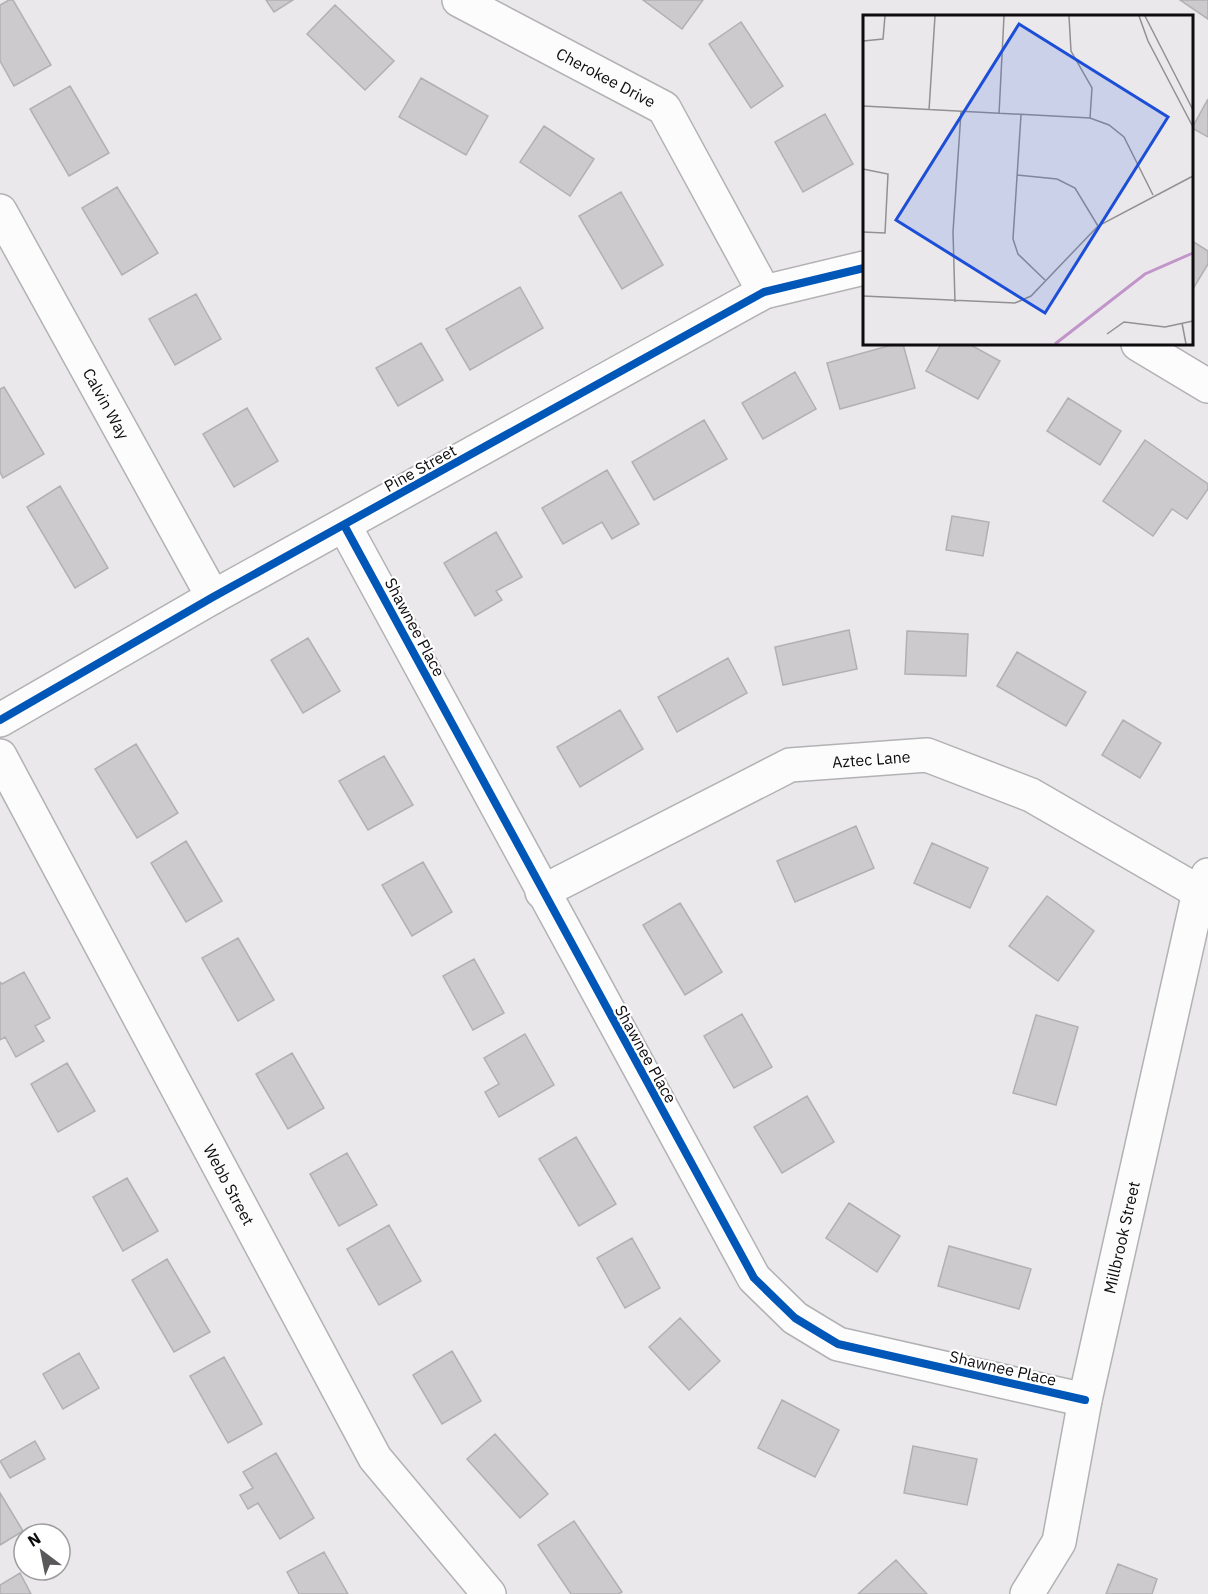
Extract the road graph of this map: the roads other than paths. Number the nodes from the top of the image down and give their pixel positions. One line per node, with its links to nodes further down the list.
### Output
1 (459, 0): 4 (street, Cherokee Drive)
2 (0, 212): 8 (street, Calvin Way)
3 (863, 268): 4 (street, Pine Street)
4 (764, 292): 7 (street, Pine Street)
5 (1140, 345): 6 (street)
6 (1208, 386)
7 (345, 525): 8 (street, Pine Street); 12 (street, Shawnee Place)
8 (213, 597): 9 (street, Pine Street)
9 (0, 720)
10 (0, 756): 14 (street, Webb Street)
11 (1203, 883): 12 (street, Aztec Lane); 13 (street, Millbrook Street)
12 (542, 892): 13 (street, Shawnee Place)
13 (1085, 1400): 15 (street, Millbrook Street)
14 (489, 1594)
15 (1027, 1594)

